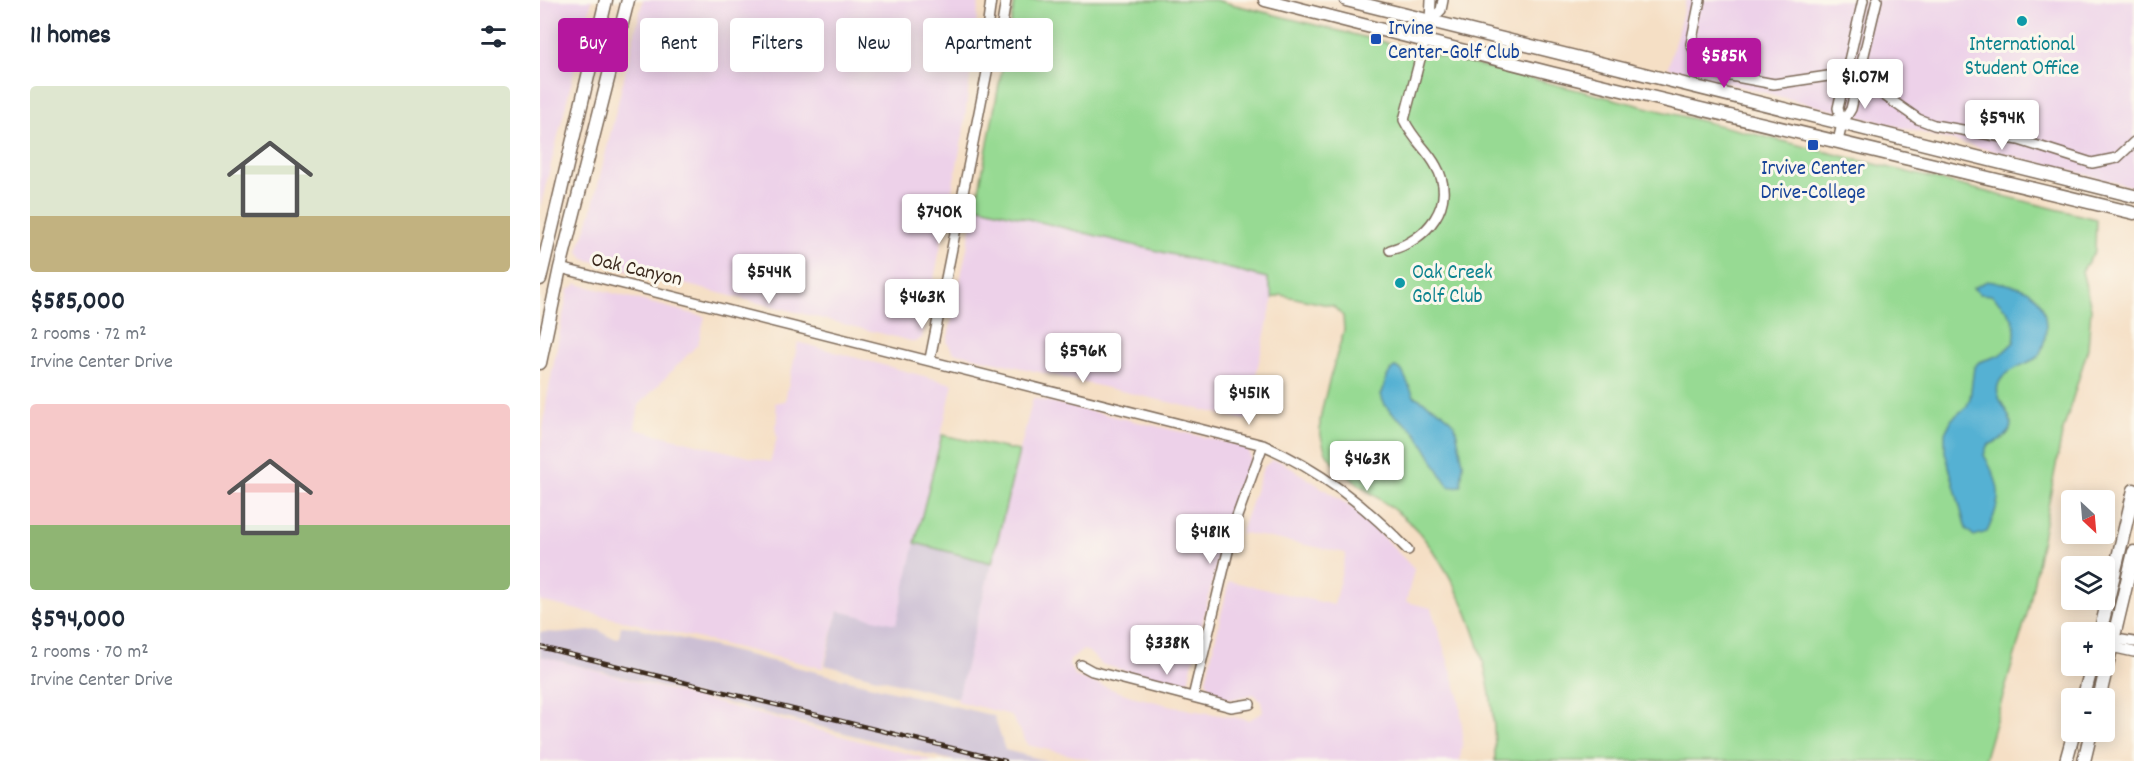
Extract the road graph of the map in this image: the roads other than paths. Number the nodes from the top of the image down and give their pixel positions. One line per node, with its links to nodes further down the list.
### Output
1 (606, 0): 25 (main road)
2 (628, 0): 26 (main road)
3 (991, 0): 12 (street)
4 (1006, 0): 13 (street)
5 (1265, 0): 15 (main road)
6 (1346, 0): 14 (main road)
7 (1431, 0): 14 (street)
8 (1443, 0): 14 (street)
9 (1700, 0): 17 (street)
10 (1863, 0): 17 (street)
11 (1877, 0): 18 (street)
12 (988, 18)
13 (1003, 18)
14 (1431, 21): 15 (street); 19 (main road)
15 (1426, 41): 20 (main road); 24 (street)
16 (987, 72): 28 (street)
17 (1844, 79): 18 (street); 19 (street)
18 (1858, 82): 19 (street); 21 (street)
19 (1842, 124): 20 (street); 22 (main road)
20 (1838, 141): 23 (main road)
21 (2134, 142)
22 (2134, 195)
23 (2134, 213)
24 (1390, 250)
25 (542, 260): 26 (main road); 27 (main road)
26 (560, 268): 28 (street, Oak Canyon); 29 (main road)
27 (540, 279)
28 (930, 359): 30 (street, Oak Canyon)
29 (540, 363)
30 (1263, 445): 32 (street, Oak Canyon); 41 (street)
31 (2134, 490): 34 (main road)
32 (1408, 550)
33 (2134, 552): 35 (main road)
34 (2103, 622)
35 (2114, 622)
36 (2115, 641): 37 (street)
37 (2134, 642)
38 (2115, 644): 39 (street)
39 (2134, 652)
40 (1081, 665): 41 (street)
41 (1193, 697): 42 (street)
42 (1250, 704)
43 (2071, 742): 45 (main road)
44 (2089, 742): 46 (main road)
45 (2066, 761)
46 (2084, 761)

